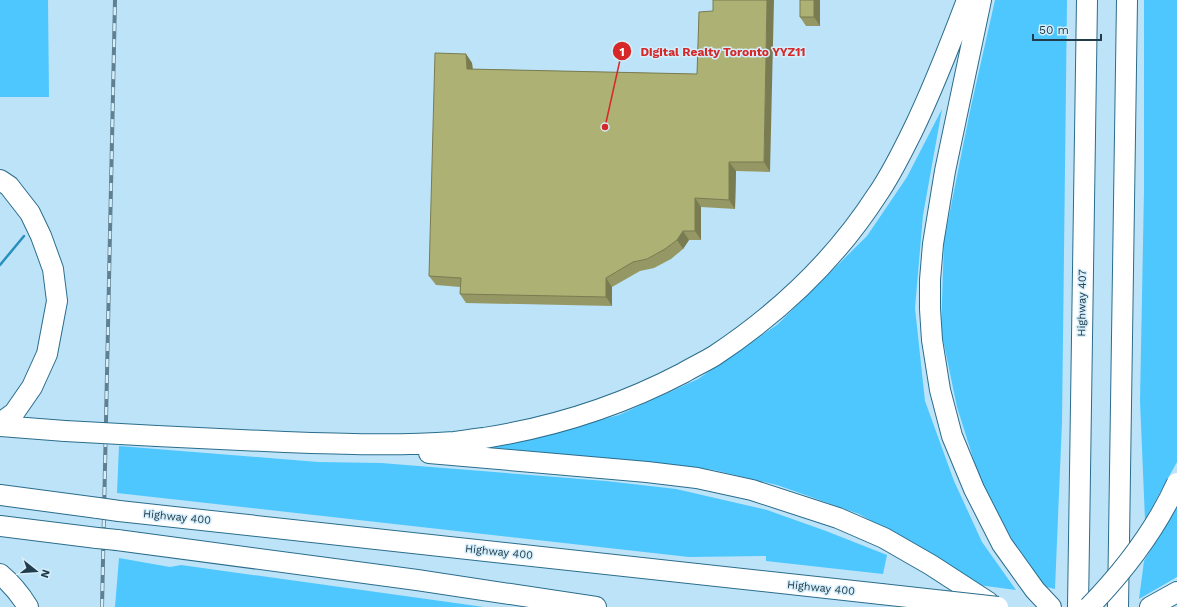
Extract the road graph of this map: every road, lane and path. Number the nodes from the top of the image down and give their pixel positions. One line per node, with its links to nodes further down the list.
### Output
1 (967, 0): 7 (highway)
2 (982, 0): 18 (highway)
3 (1087, 0): 13 (highway, Highway 407)
4 (1127, 0): 20 (highway)
5 (0, 180): 6 (highway)
6 (4, 425): 7 (highway, bridge)
7 (348, 445): 16 (highway)
8 (1177, 483): 19 (highway, bridge)
9 (0, 494): 17 (highway, Highway 400, bridge)
10 (0, 526): 15 (highway, bridge)
11 (0, 574): 14 (highway)
12 (1177, 592): 21 (highway)
13 (1078, 598)
14 (28, 607)
15 (596, 607)
16 (993, 607)
17 (998, 607)
18 (1051, 607)
19 (1089, 607)
20 (1118, 607)
21 (1150, 607)

